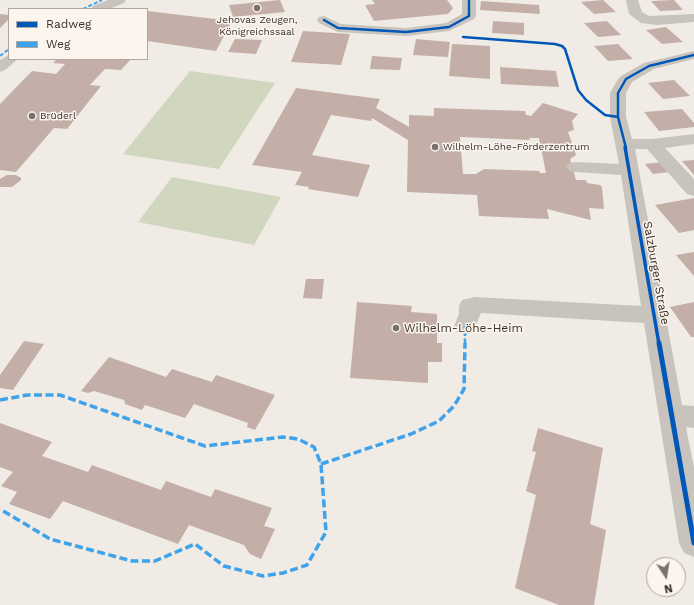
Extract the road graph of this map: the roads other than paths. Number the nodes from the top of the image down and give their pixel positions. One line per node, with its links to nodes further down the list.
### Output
1 (119, 0): 4 (street)
2 (469, 0): 7 (street)
3 (632, 1): 5 (street)
4 (98, 5)
5 (694, 18)
6 (324, 20): 7 (street)
7 (448, 27): 8 (street)
8 (463, 36)
9 (694, 54): 13 (street, Salzburger Straße)
10 (10, 60): 11 (street)
11 (0, 67)
12 (694, 138): 14 (street)
13 (625, 144): 14 (street); 16 (street, Salzburger Straße)
14 (652, 144): 17 (street)
15 (575, 167): 16 (street)
16 (629, 170): 18 (street, Salzburger Straße)
17 (694, 190)
18 (654, 315): 19 (street); 20 (street, Salzburger Straße)
19 (465, 326)
20 (682, 416): 21 (street, Salzburger Straße)
21 (694, 543)

